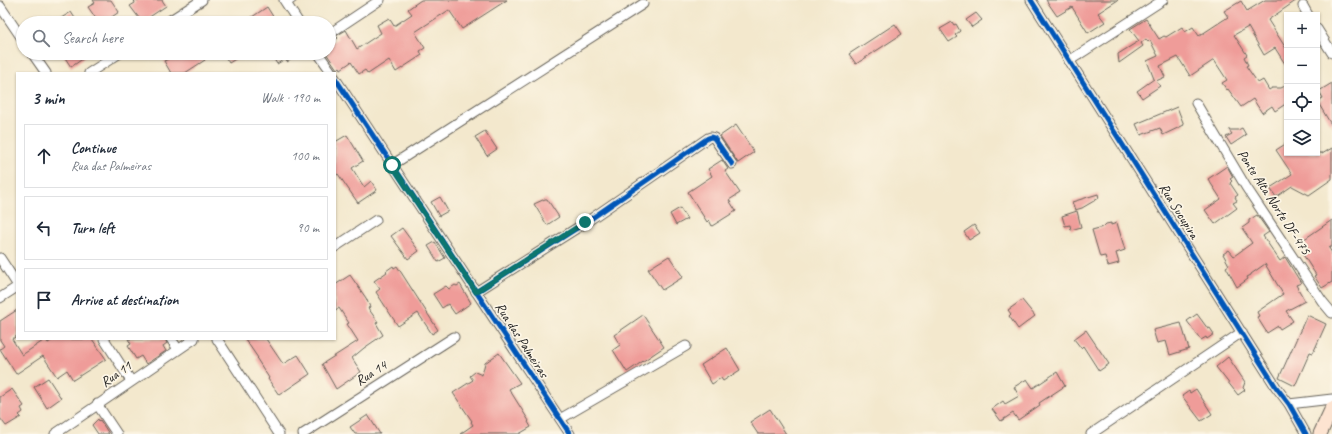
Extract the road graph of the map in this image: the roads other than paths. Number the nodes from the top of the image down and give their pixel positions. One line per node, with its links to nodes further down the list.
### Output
1 (202, 0): 10 (street)
2 (380, 0): 12 (street)
3 (1031, 0): 19 (street, Rua Sucupira)
4 (1163, 0): 19 (street)
5 (288, 2): 11 (street)
6 (644, 4): 26 (street)
7 (0, 6): 13 (street)
8 (1303, 6): 9 (street)
9 (1306, 12)
10 (177, 16)
11 (295, 16)
12 (336, 29)
13 (16, 30)
14 (1320, 34): 15 (street)
15 (1332, 53)
16 (37, 60): 20 (street)
17 (109, 60): 21 (street)
18 (323, 60): 22 (street)
19 (1069, 61): 35 (street, Rua Sucupira)
20 (45, 72)
21 (91, 72)
22 (331, 72)
23 (336, 80): 26 (street, Rua das Palmeiras)
24 (1196, 103): 34 (street, Ponte Alta Norte DF-475)
25 (732, 164): 32 (street)
26 (392, 165): 32 (street, Rua das Palmeiras)
27 (376, 220): 28 (street)
28 (336, 246)
29 (0, 258): 30 (street)
30 (16, 283)
31 (16, 286): 33 (street)
32 (476, 292): 48 (street, Rua das Palmeiras)
33 (0, 298)
34 (1332, 313)
35 (1242, 332): 46 (street, Rua Sucupira); 54 (street)
36 (454, 336): 52 (street, Rua 14)
37 (105, 340): 43 (street)
38 (172, 340): 42 (street)
39 (192, 340): 42 (street, Rua 11)
40 (218, 340): 51 (street)
41 (686, 346): 48 (street)
42 (178, 349): 43 (street, Rua 11)
43 (131, 381): 45 (street, Rua 11)
44 (1332, 399): 46 (street)
45 (97, 404): 49 (street, Rua 11); 50 (street)
46 (1289, 404): 55 (street, Rua Sucupira)
47 (1332, 408): 56 (street)
48 (560, 419): 53 (street, Rua das Palmeiras)
49 (55, 434)
50 (117, 434)
51 (279, 434)
52 (303, 434)
53 (570, 434)
54 (1091, 434)
55 (1306, 434)
56 (1320, 434)

